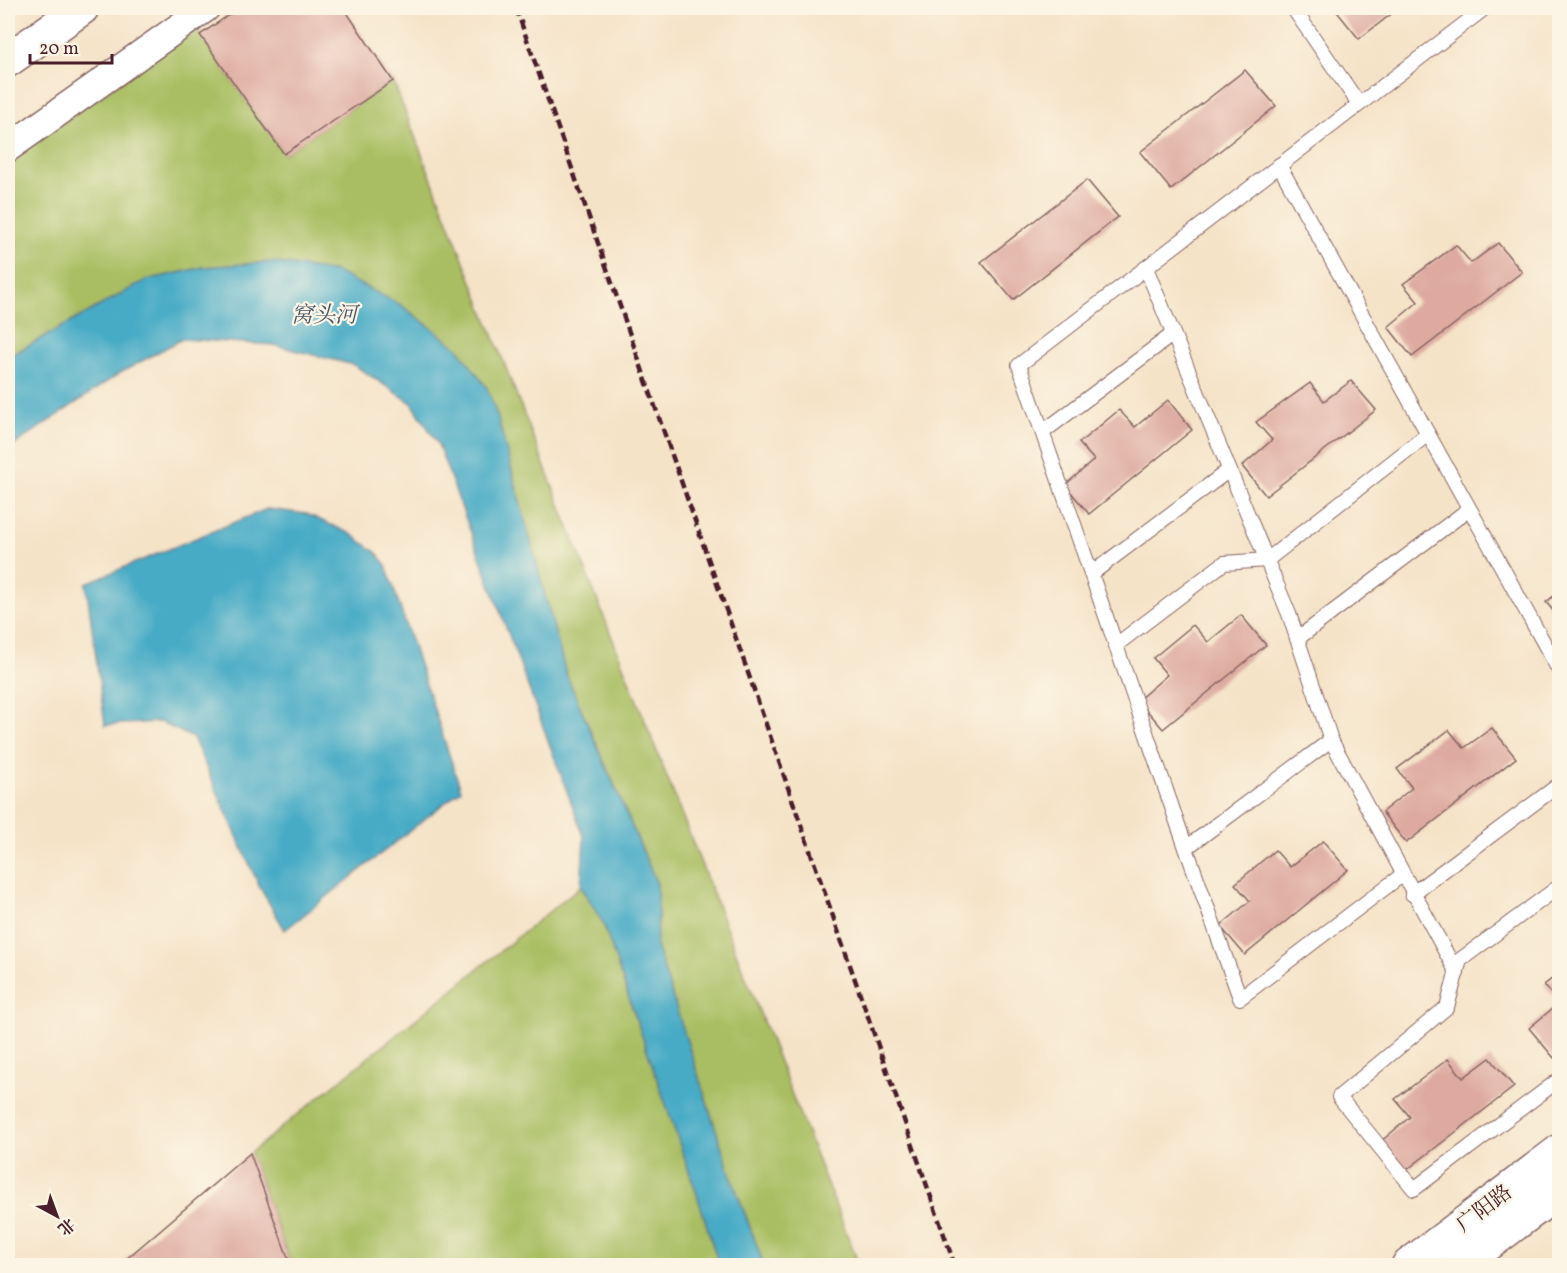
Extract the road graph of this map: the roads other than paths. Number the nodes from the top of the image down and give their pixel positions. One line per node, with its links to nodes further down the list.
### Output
1 (82, 8): 5 (main road)
2 (206, 8): 7 (street)
3 (1293, 8): 6 (lane)
4 (1485, 8): 6 (lane)
5 (8, 60)
6 (1359, 105): 8 (lane)
7 (8, 148)
8 (1279, 165): 9 (lane); 12 (lane)
9 (1146, 268): 10 (lane); 11 (lane)
10 (1173, 334): 11 (lane); 13 (lane)
11 (1042, 432): 16 (lane)
12 (1428, 434): 14 (lane); 15 (lane)
13 (1229, 470): 15 (lane); 16 (lane)
14 (1469, 509): 17 (lane); 19 (lane)
15 (1267, 560): 17 (lane); 18 (lane)
16 (1091, 574): 18 (lane)
17 (1297, 639): 20 (lane)
18 (1116, 645): 22 (lane)
19 (1560, 672)
20 (1331, 740): 22 (lane); 23 (lane)
21 (1560, 784): 25 (lane)
22 (1186, 849): 23 (lane)
23 (1402, 875): 25 (lane)
24 (1560, 886): 26 (lane)
25 (1412, 894): 26 (lane)
26 (1456, 973): 27 (lane)
27 (1560, 1079)
28 (1560, 1151): 30 (main road, 广阳路)
29 (1560, 1190): 31 (main road, 广阳路)
30 (1408, 1266)
31 (1459, 1266)

